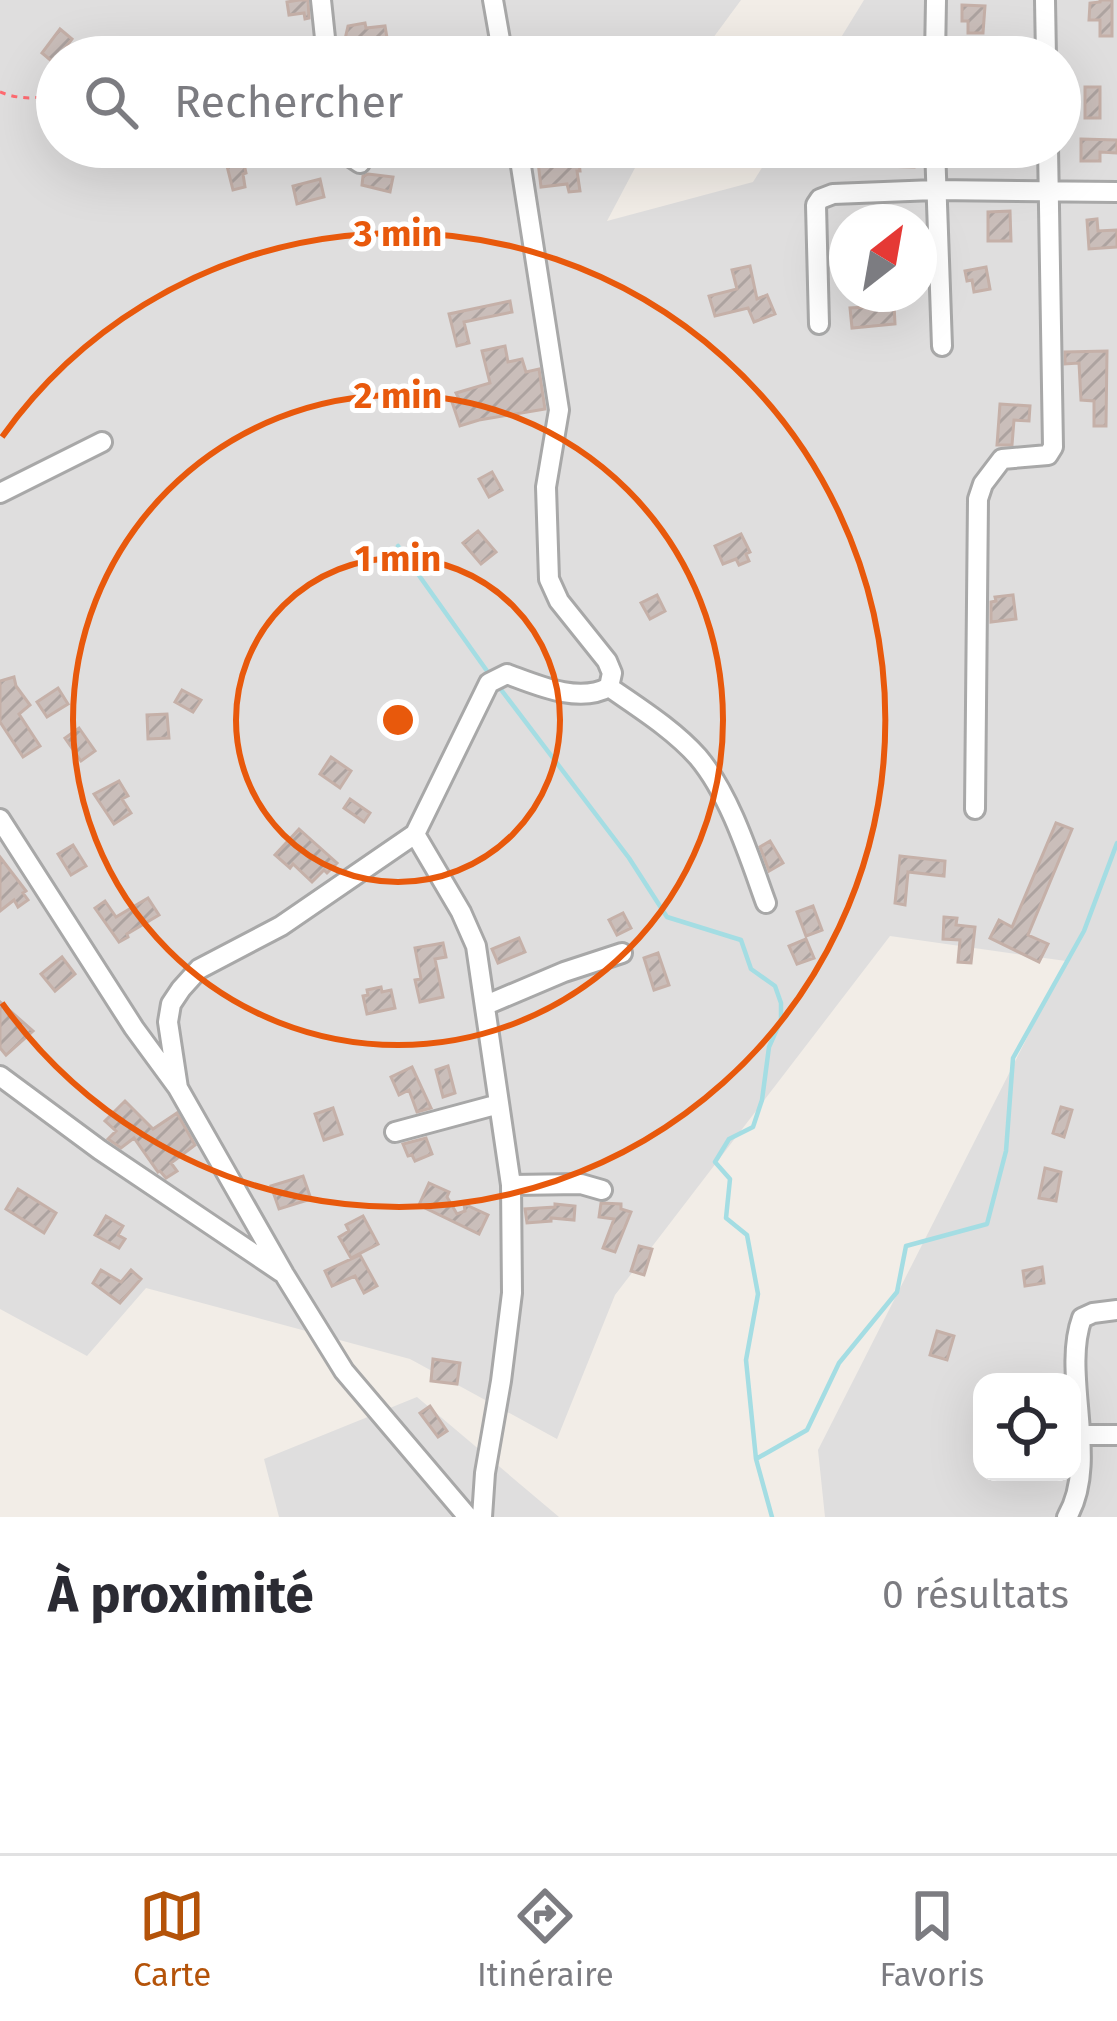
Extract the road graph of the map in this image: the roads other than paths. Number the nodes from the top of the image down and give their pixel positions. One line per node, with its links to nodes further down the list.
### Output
1 (321, 0): 5 (street)
2 (494, 0): 6 (street)
3 (936, 0): 7 (street)
4 (1045, 0): 8 (street)
5 (326, 36)
6 (500, 36)
7 (935, 36)
8 (1046, 36)
9 (521, 168): 19 (street)
10 (934, 168): 12 (street)
11 (1048, 168): 13 (street)
12 (935, 190): 13 (street); 15 (street); 16 (street)
13 (1049, 191): 14 (street); 20 (street)
14 (1117, 192)
15 (819, 324)
16 (942, 346)
17 (101, 442): 18 (street)
18 (0, 493)
19 (608, 687): 22 (street); 23 (street)
20 (975, 809)
21 (0, 819): 27 (street)
22 (415, 834): 25 (street); 27 (street)
23 (766, 902)
24 (622, 953): 25 (street)
25 (486, 1005): 28 (street)
26 (0, 1076): 32 (street)
27 (178, 1088): 32 (street)
28 (499, 1104): 29 (street); 30 (street)
29 (394, 1132)
30 (511, 1185): 31 (street); 39 (street)
31 (602, 1190)
32 (284, 1274): 38 (street)
33 (1117, 1310): 34 (street)
34 (1077, 1373)
35 (1117, 1435): 36 (street)
36 (1081, 1436)
37 (1077, 1481): 40 (street)
38 (468, 1517)
39 (482, 1517)
40 (1067, 1517)

